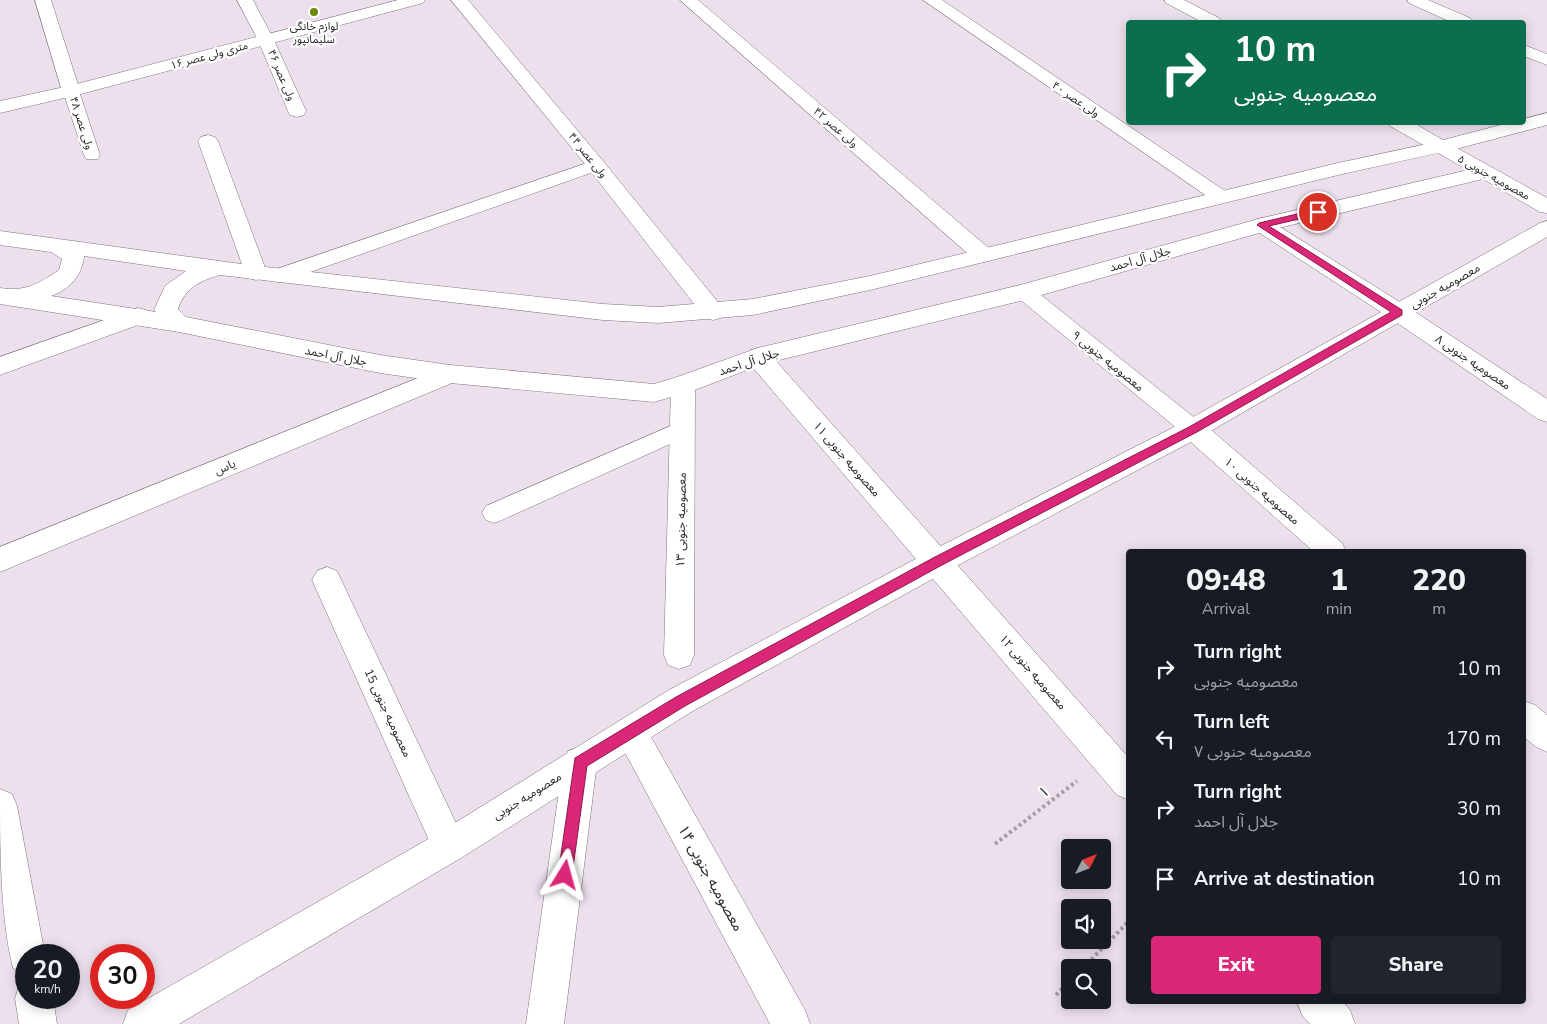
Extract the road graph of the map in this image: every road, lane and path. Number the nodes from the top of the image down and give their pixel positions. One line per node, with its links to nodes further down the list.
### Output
1 (42, 0): 14 (street)
2 (245, 0): 11 (street, ولی عصر ۴۶)
3 (417, 0): 11 (street, ۱۶ متری ولی عصر)
4 (459, 0): 24 (street, ولی عصر ۴۴)
5 (688, 0): 32 (street, ولی عصر ۴۲)
6 (931, 0): 26 (street, ولی عصر ۴۰)
7 (1172, 0): 9 (street)
8 (1415, 0): 10 (street)
9 (1209, 20)
10 (1460, 20)
11 (266, 40): 14 (street, ۱۶ متری ولی عصر); 16 (street, ولی عصر ۴۶)
12 (1526, 51): 13 (street)
13 (1547, 60)
14 (71, 91): 15 (street, ۱۶ متری ولی عصر); 23 (lane, ولی عصر ۴۸)
15 (0, 107)
16 (297, 111)
17 (1547, 119): 20 (street)
18 (1401, 125): 22 (street, معصومیه جنوبی ۵)
19 (1524, 125): 22 (street)
20 (1526, 125)
21 (208, 141): 34 (street)
22 (1441, 147): 25 (street, معصومیه جنوبی ۵); 26 (street)
23 (92, 155)
24 (596, 165): 35 (lane); 38 (street, ولی عصر ۴۴)
25 (1486, 172): 27 (street, معصومیه جنوبی ۵); 28 (street, جلال آل احمد)
26 (1221, 197): 32 (street)
27 (1547, 207)
28 (1262, 225): 36 (street, جلال آل احمد); 39 (street, معصومیه جنوبی ۸)
29 (1547, 228): 39 (street, معصومیه جنوبی)
30 (0, 238): 31 (street)
31 (59, 247): 33 (street); 37 (street)
32 (984, 255): 38 (street)
33 (223, 267): 34 (street); 41 (street)
34 (256, 273): 35 (street)
35 (278, 276): 38 (street)
36 (1024, 292): 42 (street, جلال آل احمد); 48 (lane, معصومیه جنوبی ۹)
37 (8, 297): 40 (street, جلال آل احمد)
38 (713, 312)
39 (1398, 312): 46 (street, معصومیه جنوبی ۸); 48 (street, معصومیه جنوبی)
40 (138, 316): 41 (street, جلال آل احمد); 43 (street)
41 (179, 324): 44 (street, جلال آل احمد)
42 (758, 357): 45 (street, جلال آل احمد); 52 (street, معصومیه جنوبی ۱۱)
43 (0, 366)
44 (450, 374): 45 (street, جلال آل احمد); 51 (street, یاس)
45 (683, 385): 47 (street, معصومیه جنوبی ۱۳)
46 (1547, 412)
47 (682, 429): 49 (lane); 54 (street, معصومیه جنوبی ۱۳)
48 (1193, 430): 50 (street, معصومیه جنوبی ۱۰); 52 (street, معصومیه جنوبی)
49 (494, 514)
50 (1330, 549)
51 (0, 560)
52 (937, 562): 56 (street, معصومیه جنوبی); 58 (street, معصومیه جنوبی ۱۲)
53 (327, 580): 63 (street, معصومیه جنوبی 15)
54 (679, 655)
55 (1526, 718): 57 (street)
56 (631, 732): 59 (street, معصومیه جنوبی); 74 (street, معصومیه جنوبی ۱۴)
57 (1547, 736)
58 (1107, 758): 60 (street, معصومیه جنوبی ۱۲); 62 (path, ۱)
59 (580, 763): 63 (street, معصومیه جنوبی); 73 (street)
60 (1126, 780)
61 (0, 806): 65 (street)
62 (995, 844)
63 (449, 846): 72 (street, معصومیه جنوبی)
64 (1126, 924): 66 (path)
65 (24, 944)
66 (1092, 959)
67 (1061, 990): 68 (path)
68 (1056, 995)
69 (1319, 1004): 75 (street)
70 (36, 1009): 71 (street)
71 (38, 1024)
72 (142, 1024)
73 (545, 1024)
74 (791, 1024)
75 (1336, 1024)

